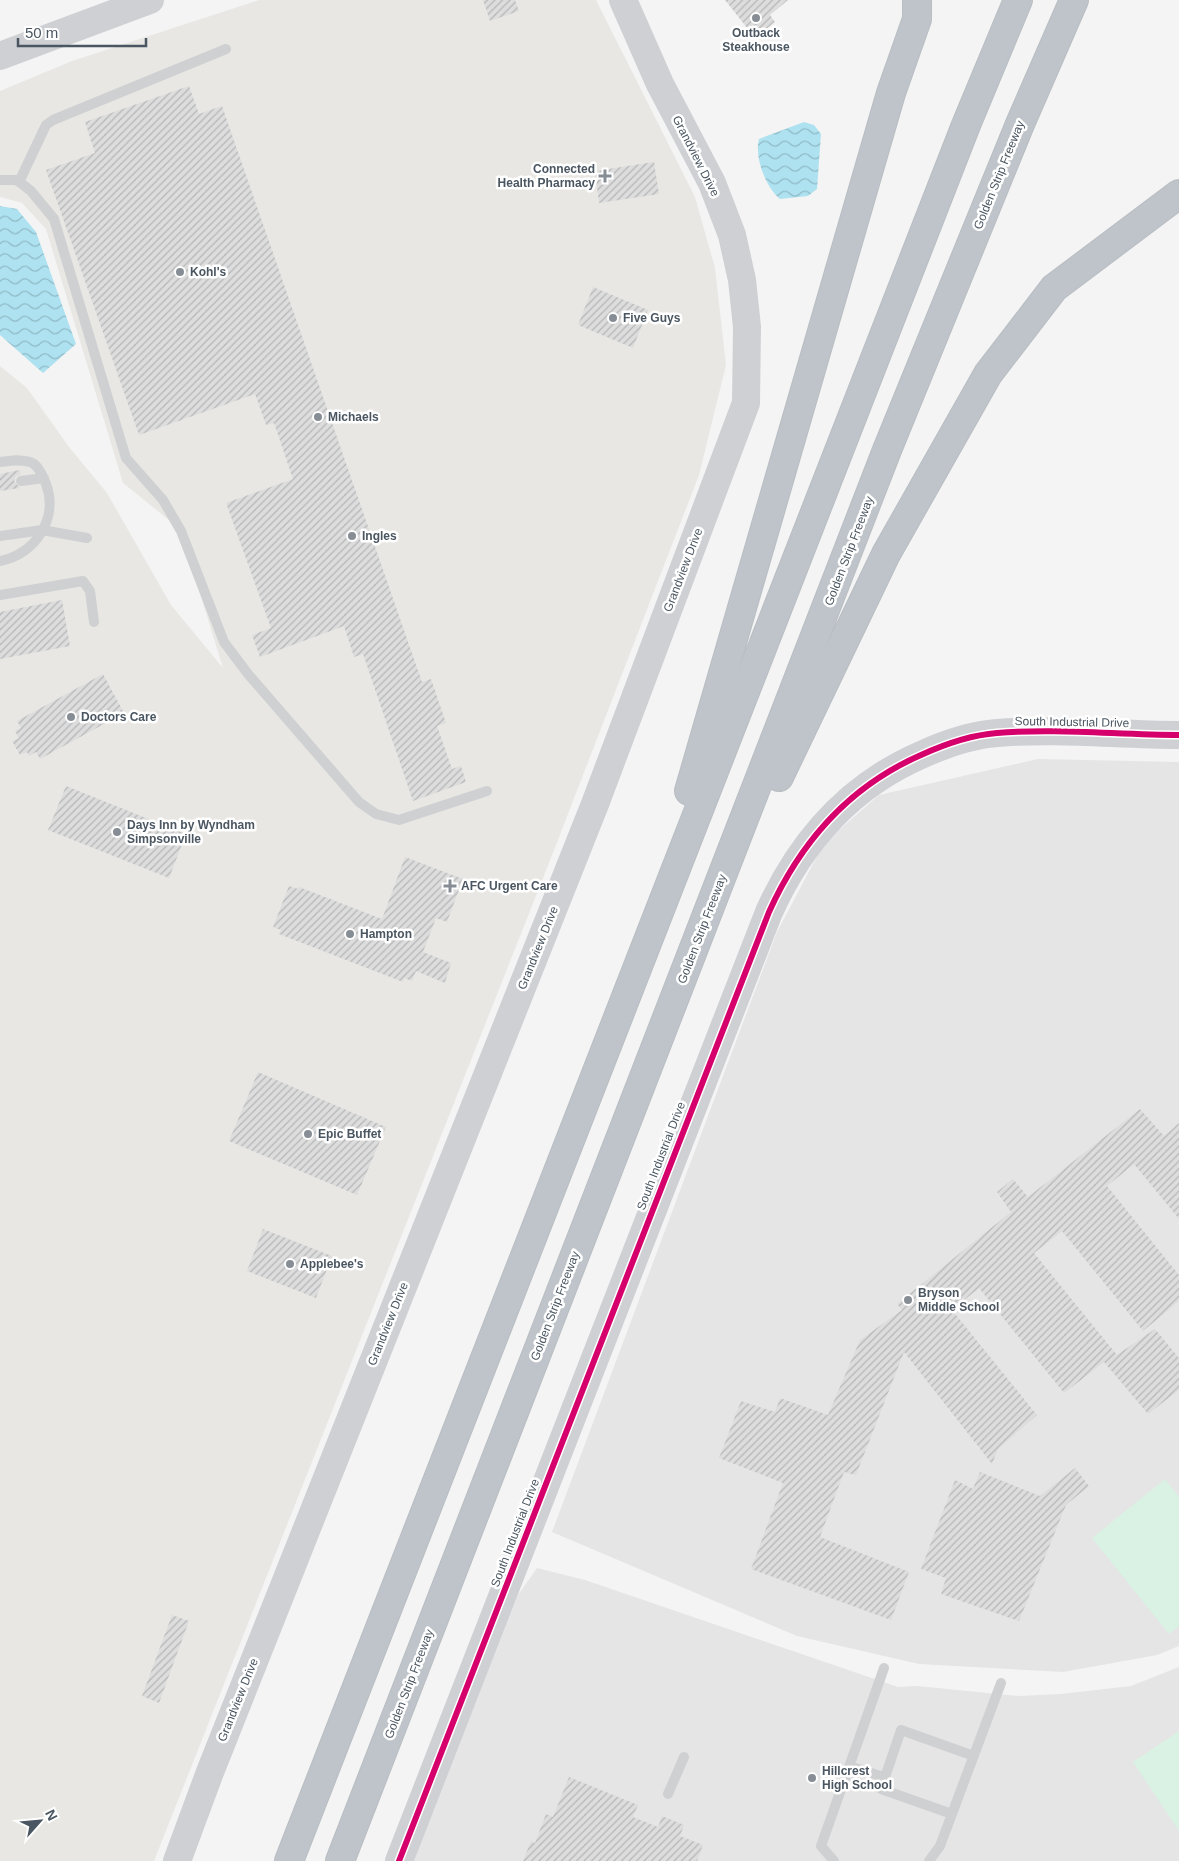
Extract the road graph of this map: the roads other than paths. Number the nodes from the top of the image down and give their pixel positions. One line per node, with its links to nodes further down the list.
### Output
1 (150, 0): 7 (main road)
2 (623, 0): 32 (main road, Grandview Drive)
3 (918, 0): 22 (highway)
4 (1018, 0): 22 (highway)
5 (1074, 0): 23 (highway, Golden Strip Freeway)
6 (226, 49): 9 (lane)
7 (0, 56)
8 (0, 180): 9 (lane)
9 (19, 182): 21 (lane)
10 (1179, 194): 23 (highway)
11 (0, 462): 12 (lane)
12 (44, 478): 13 (lane); 14 (lane)
13 (22, 481)
14 (42, 530): 15 (lane); 16 (lane); 17 (lane)
15 (0, 536)
16 (87, 538)
17 (0, 561)
18 (0, 595): 19 (lane)
19 (94, 622)
20 (1179, 736): 35 (main road, South Industrial Drive)
21 (487, 792)
22 (642, 955): 33 (highway)
23 (684, 976): 34 (highway, Golden Strip Freeway)
24 (884, 1668): 28 (lane)
25 (1001, 1683): 26 (lane)
26 (974, 1756): 29 (lane); 31 (lane)
27 (684, 1757): 30 (lane)
28 (849, 1766): 29 (lane); 36 (lane)
29 (884, 1777): 31 (lane)
30 (668, 1794)
31 (952, 1814): 37 (lane)
32 (177, 1861)
33 (289, 1861)
34 (340, 1861)
35 (399, 1861)
36 (834, 1861)
37 (929, 1861)

